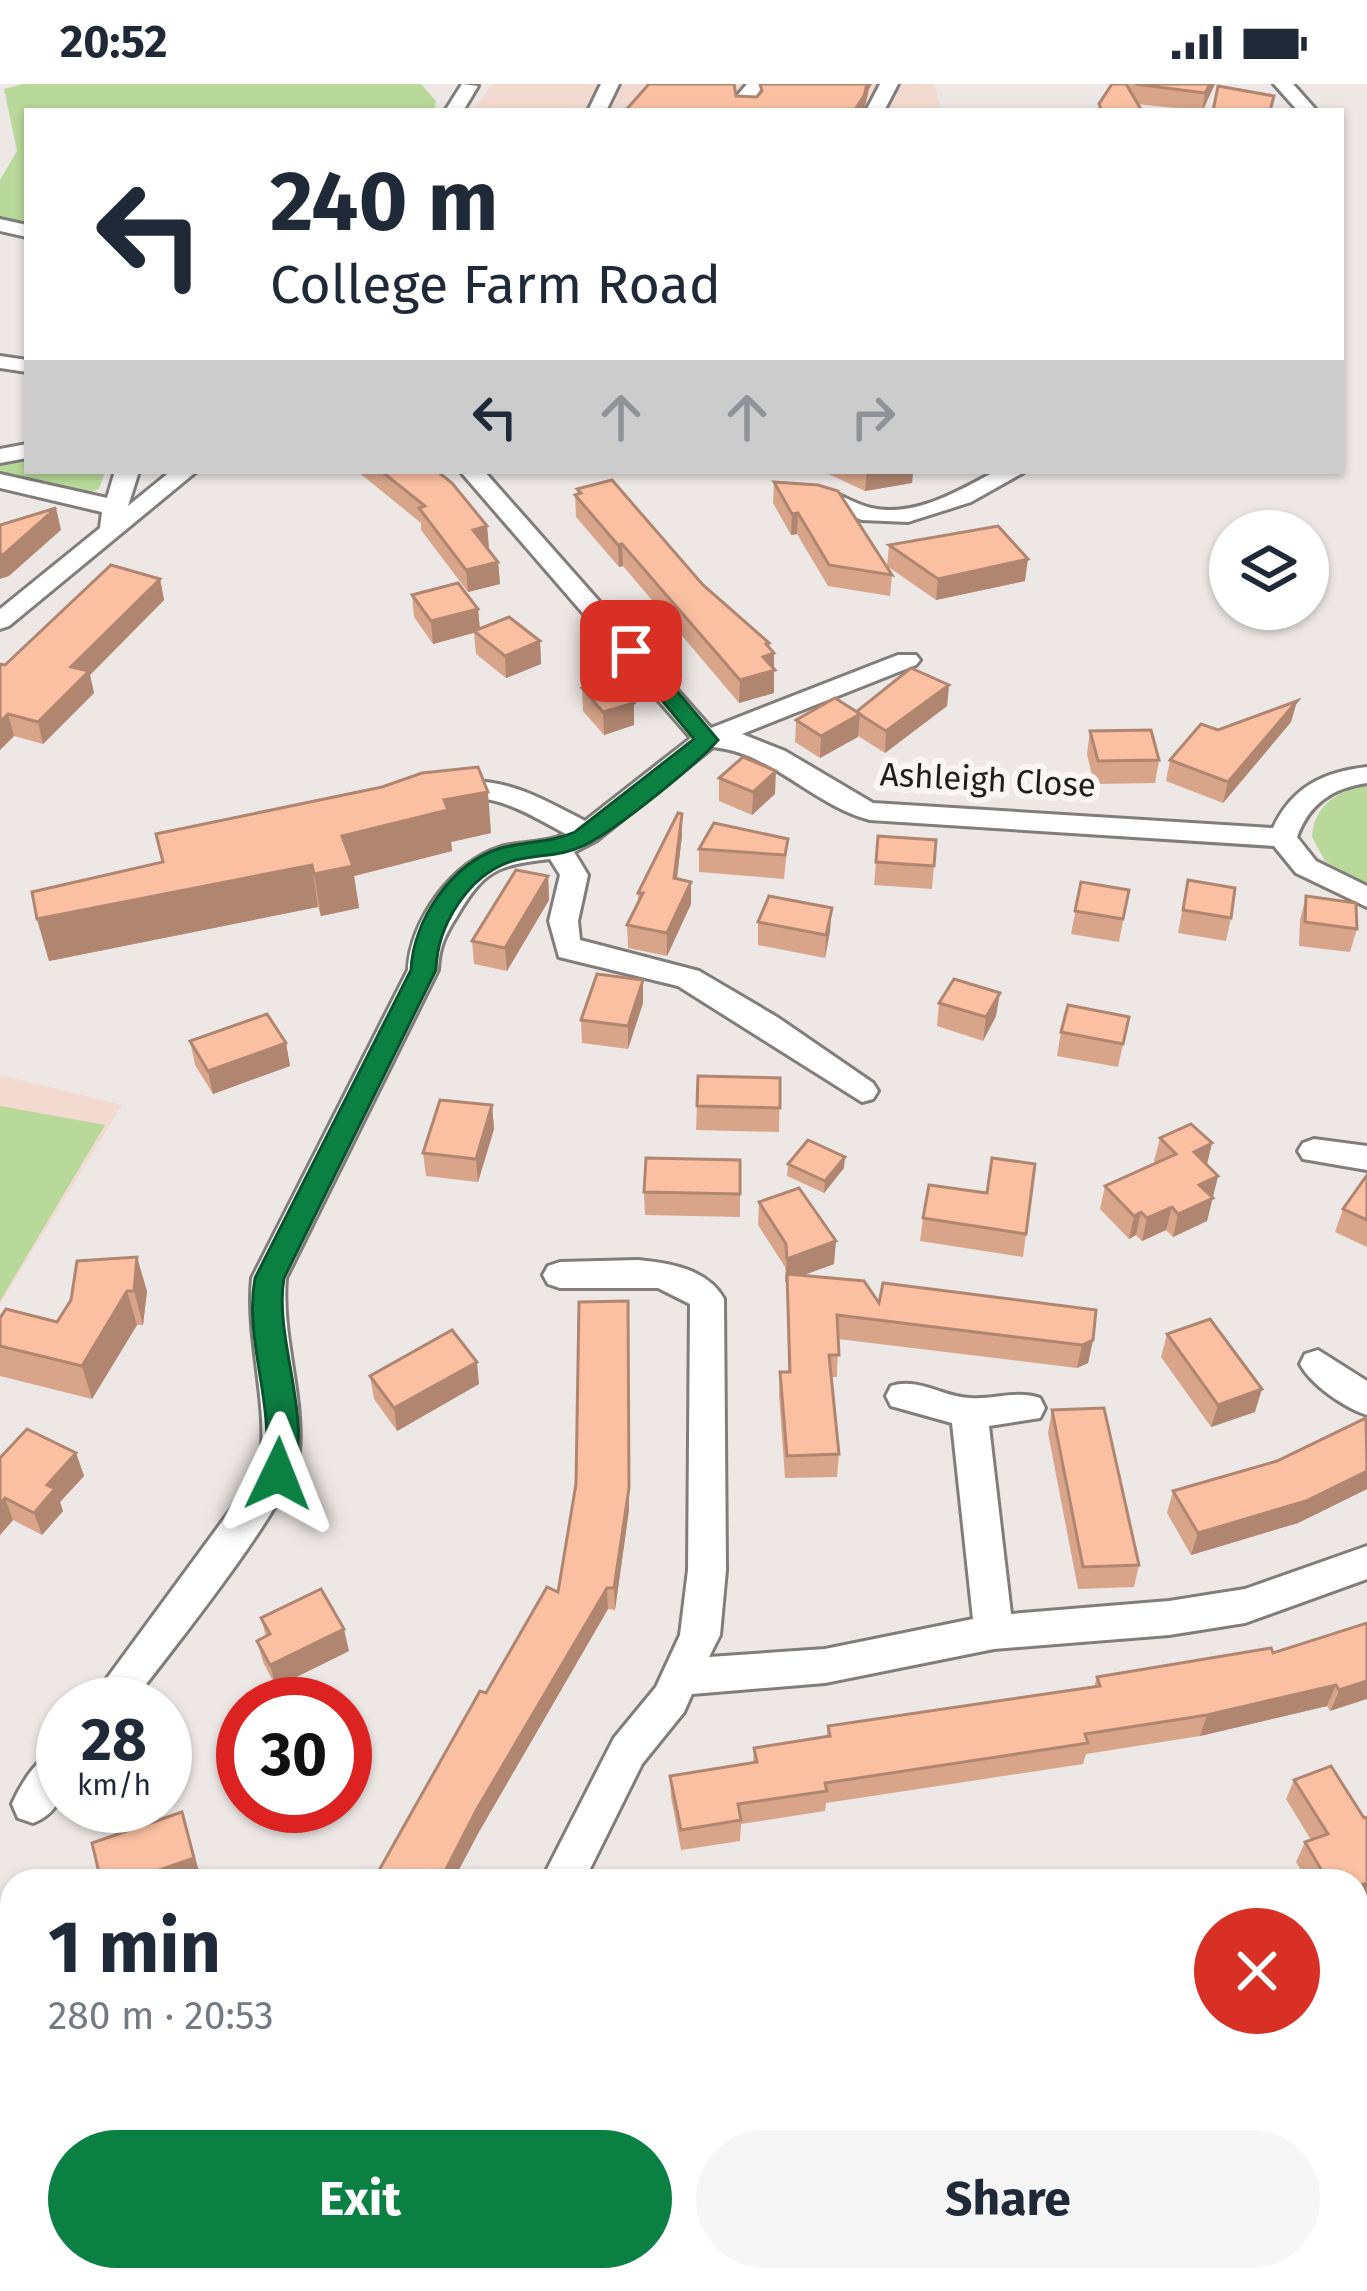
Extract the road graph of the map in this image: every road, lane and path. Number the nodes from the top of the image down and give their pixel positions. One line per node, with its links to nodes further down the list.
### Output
1 (1257, 84): 2 (street)
2 (1285, 89)
3 (182, 474): 7 (street)
4 (475, 474): 14 (street)
5 (1008, 474): 8 (street)
6 (0, 482): 9 (street)
7 (161, 492): 9 (street); 9 (street)
8 (776, 493)
9 (112, 500): 11 (street)
10 (0, 596): 11 (street)
11 (27, 598): 12 (street)
12 (0, 621)
13 (907, 660): 14 (street)
14 (706, 740): 17 (street, Ashleigh Close); 18 (street)
15 (1367, 776): 17 (street)
16 (412, 799): 18 (street)
17 (1283, 838): 19 (street)
18 (572, 841): 20 (street); 31 (street)
19 (1367, 898)
20 (862, 1090)
21 (1314, 1151): 22 (street)
22 (1367, 1158)
23 (560, 1275): 32 (street)
24 (1318, 1364): 26 (street)
25 (904, 1396): 28 (street)
26 (1367, 1401)
27 (1027, 1408): 28 (street)
28 (969, 1413): 30 (street)
29 (1367, 1562): 30 (street)
30 (994, 1632): 32 (street)
31 (128, 1677)
32 (680, 1677): 35 (street)
33 (36, 1799): 34 (street)
34 (32, 1804)
35 (568, 1869)

